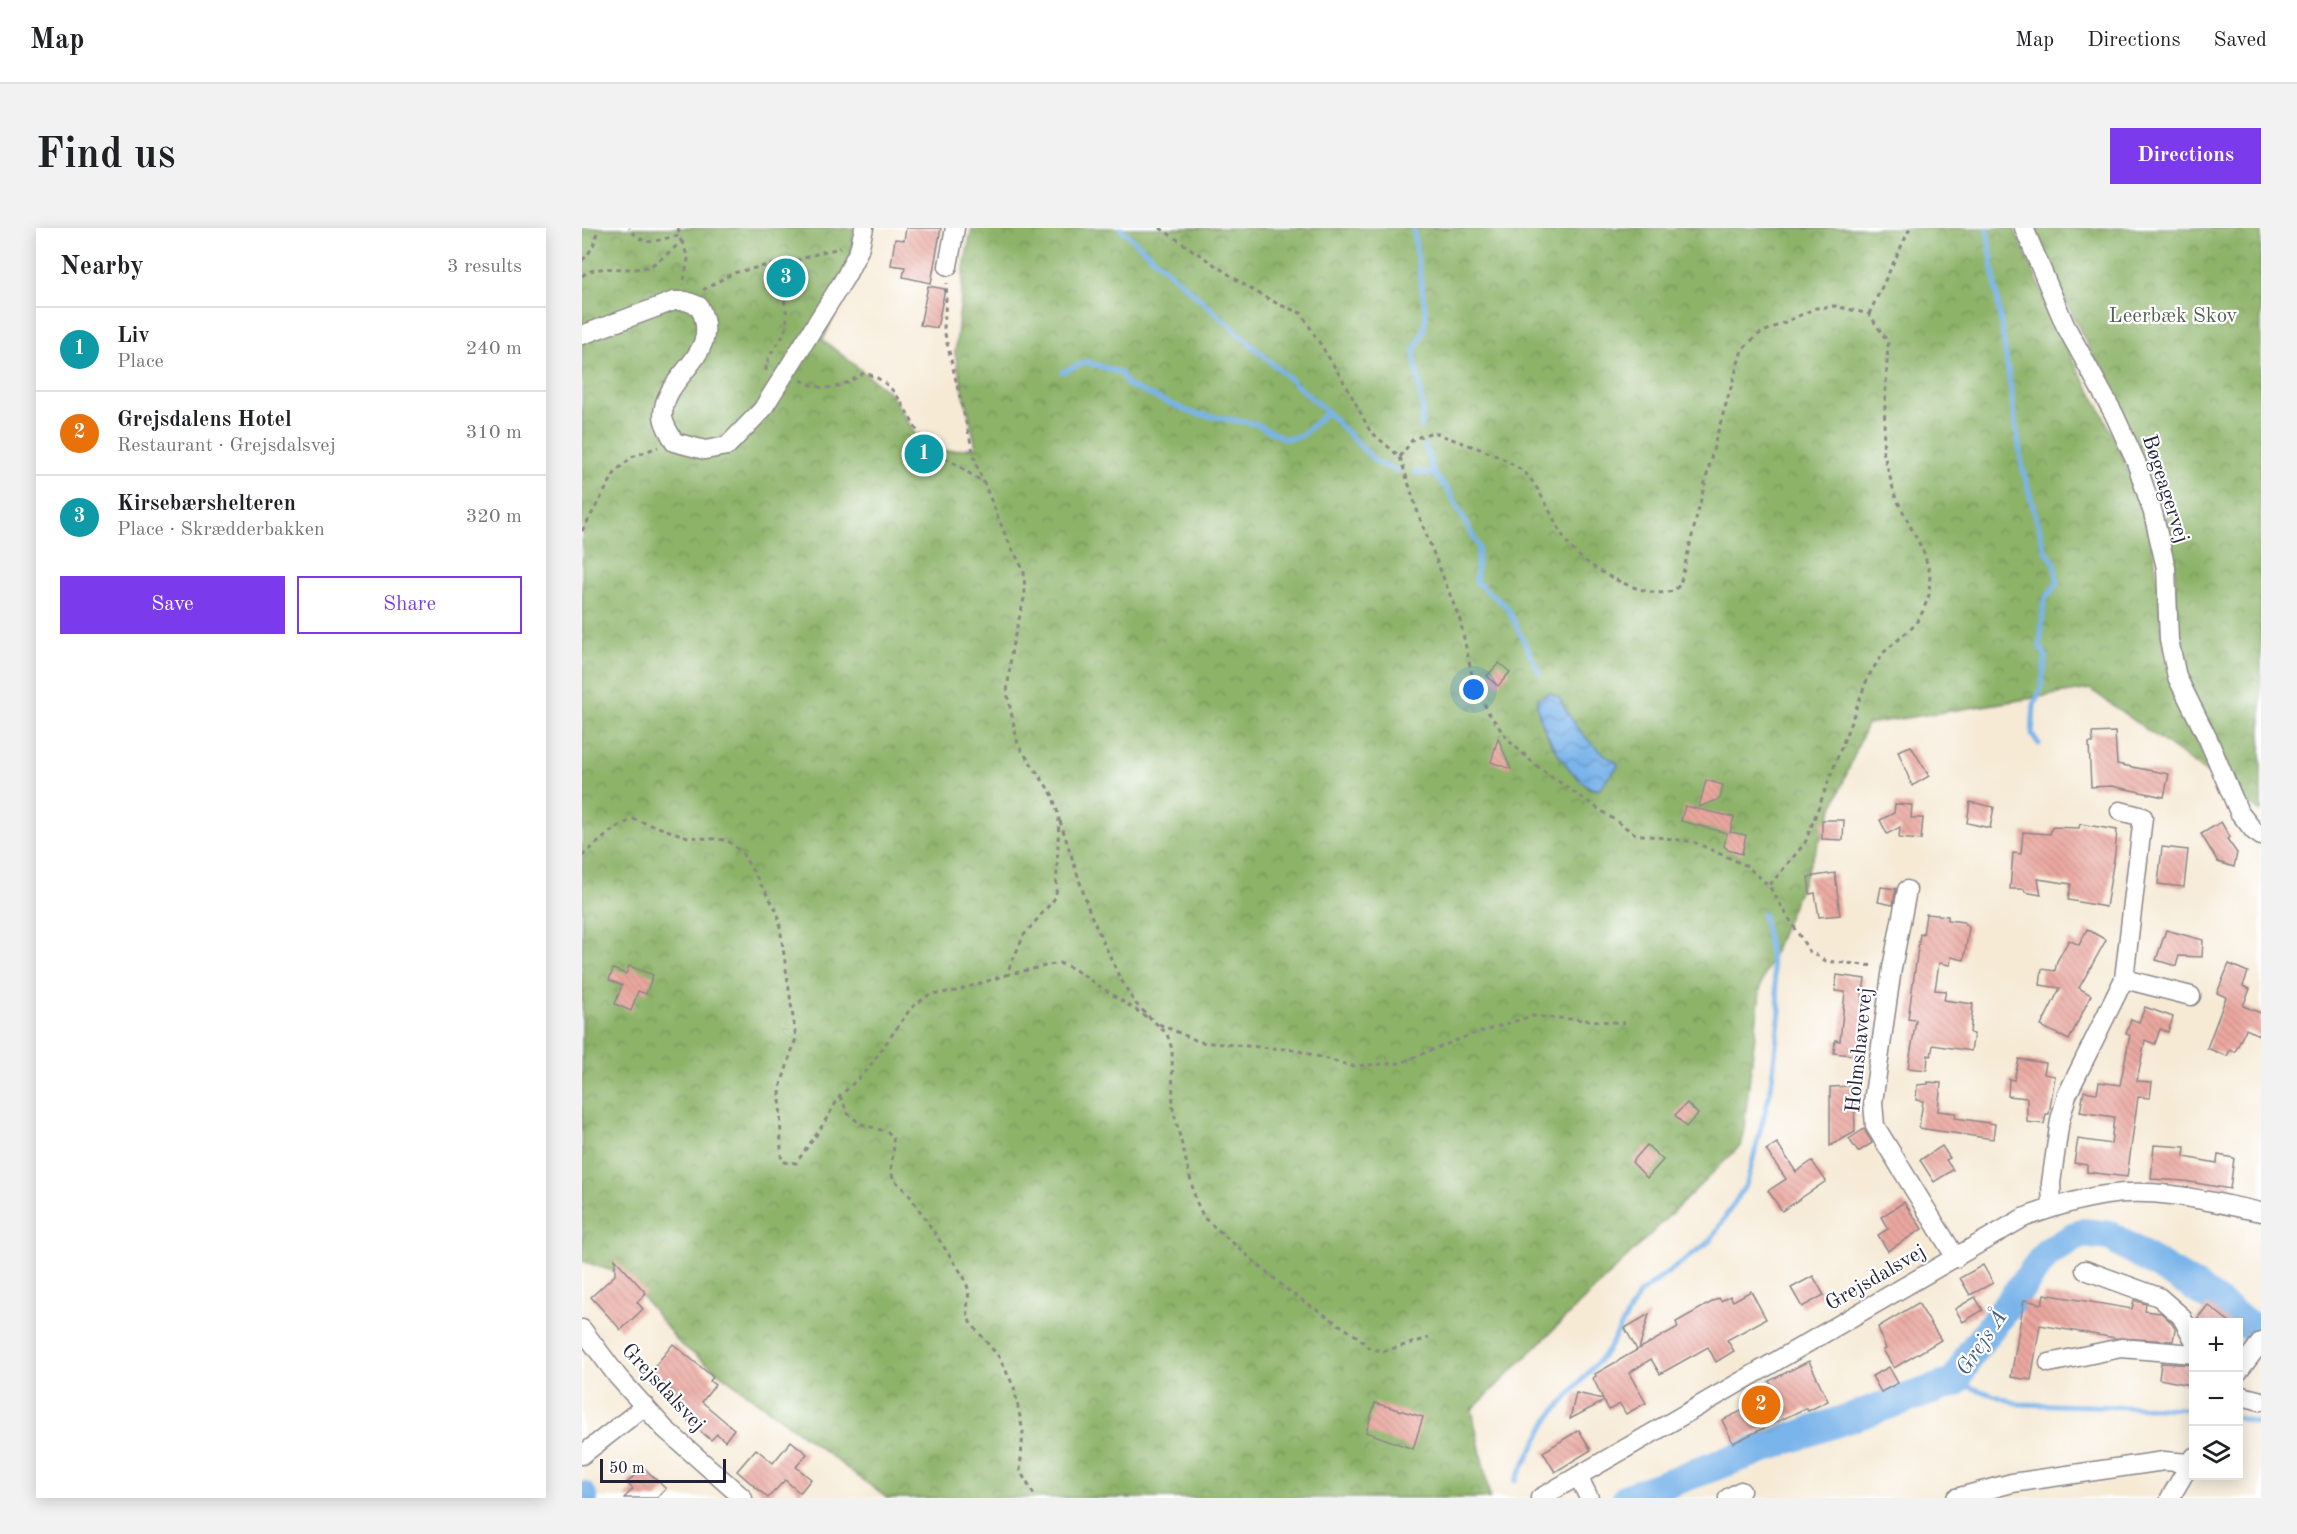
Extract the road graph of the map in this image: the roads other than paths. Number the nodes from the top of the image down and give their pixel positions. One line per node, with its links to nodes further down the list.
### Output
1 (864, 228): 5 (street)
2 (955, 228): 4 (street)
3 (2024, 228): 7 (street, Bøgeagervej)
4 (948, 267)
5 (582, 335)
6 (2120, 811): 9 (street)
7 (2261, 836)
8 (1907, 890): 13 (street, Holmshavevej)
9 (2124, 979): 10 (street); 11 (street)
10 (2191, 996)
11 (2052, 1207): 12 (street, Grejsdalsvej); 13 (street, Grejsdalsvej)
12 (2261, 1212)
13 (1956, 1258): 27 (street, Grejsdalsvej)
14 (2085, 1270): 16 (street)
15 (582, 1329): 23 (street, Grejsdalsvej)
16 (2189, 1332)
17 (2259, 1345): 20 (street)
18 (2189, 1354): 19 (street)
19 (2049, 1363)
20 (2243, 1366)
21 (2243, 1396): 22 (street)
22 (2261, 1401)
23 (645, 1406): 24 (street); 28 (street, Grejsdalsvej)
24 (582, 1455)
25 (2189, 1460): 31 (street)
26 (2189, 1465): 32 (street)
27 (1578, 1476): 29 (street, Grejsdalsvej); 30 (street)
28 (743, 1498)
29 (1540, 1498)
30 (1588, 1498)
31 (1956, 1498)
32 (2170, 1498)

